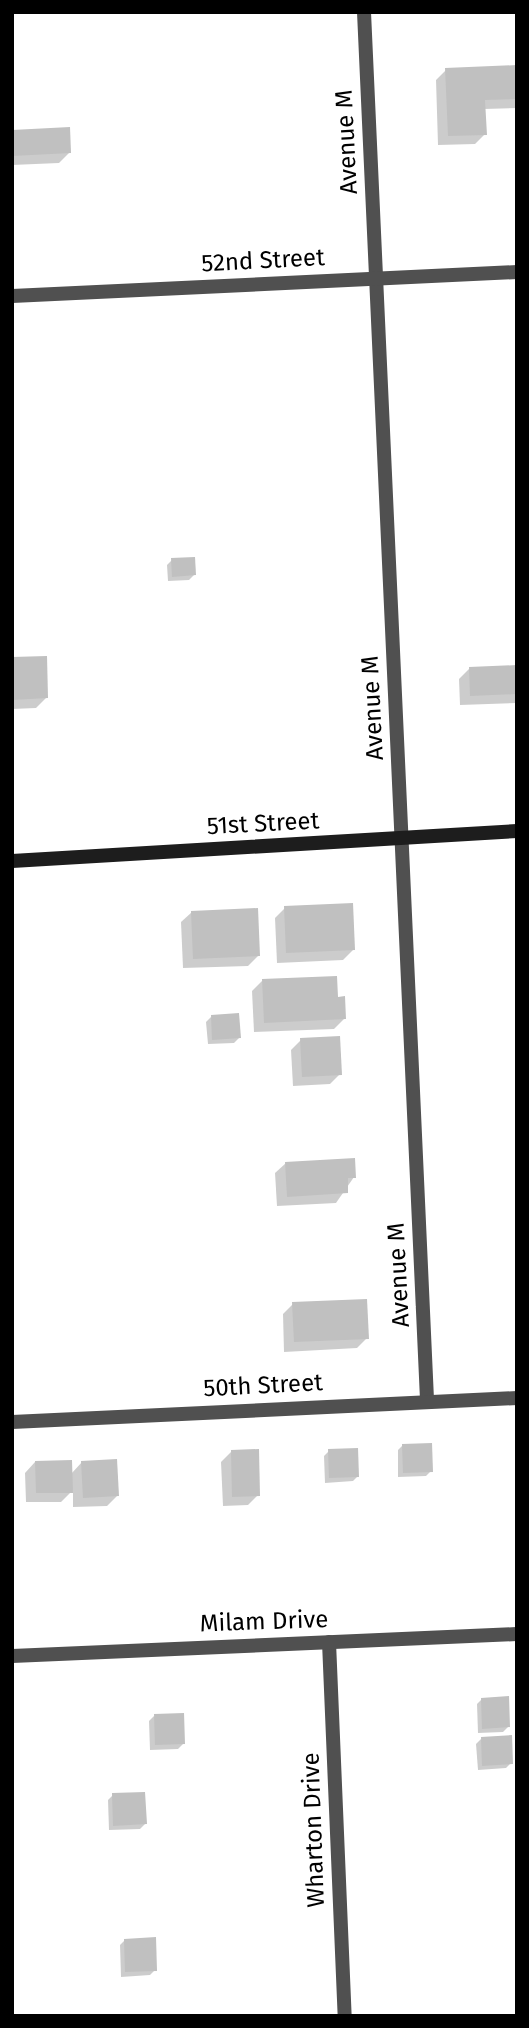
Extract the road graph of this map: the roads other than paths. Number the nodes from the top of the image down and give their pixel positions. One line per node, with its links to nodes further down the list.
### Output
1 (364, 12): 3 (street, Avenue M)
2 (517, 272): 3 (street, 52nd Street)
3 (377, 278): 4 (street, 52nd Street); 6 (street, Avenue M)
4 (12, 296)
5 (517, 831): 6 (street, 51st Street)
6 (402, 838): 7 (street, 51st Street); 9 (street, Avenue M)
7 (12, 861)
8 (517, 1398): 9 (street, 50th Street)
9 (428, 1402): 10 (street, 50th Street)
10 (12, 1422)
11 (517, 1634): 12 (street, Milam Drive)
12 (329, 1642): 13 (street, Milam Drive); 14 (street, Wharton Drive)
13 (12, 1656)
14 (345, 2016)

